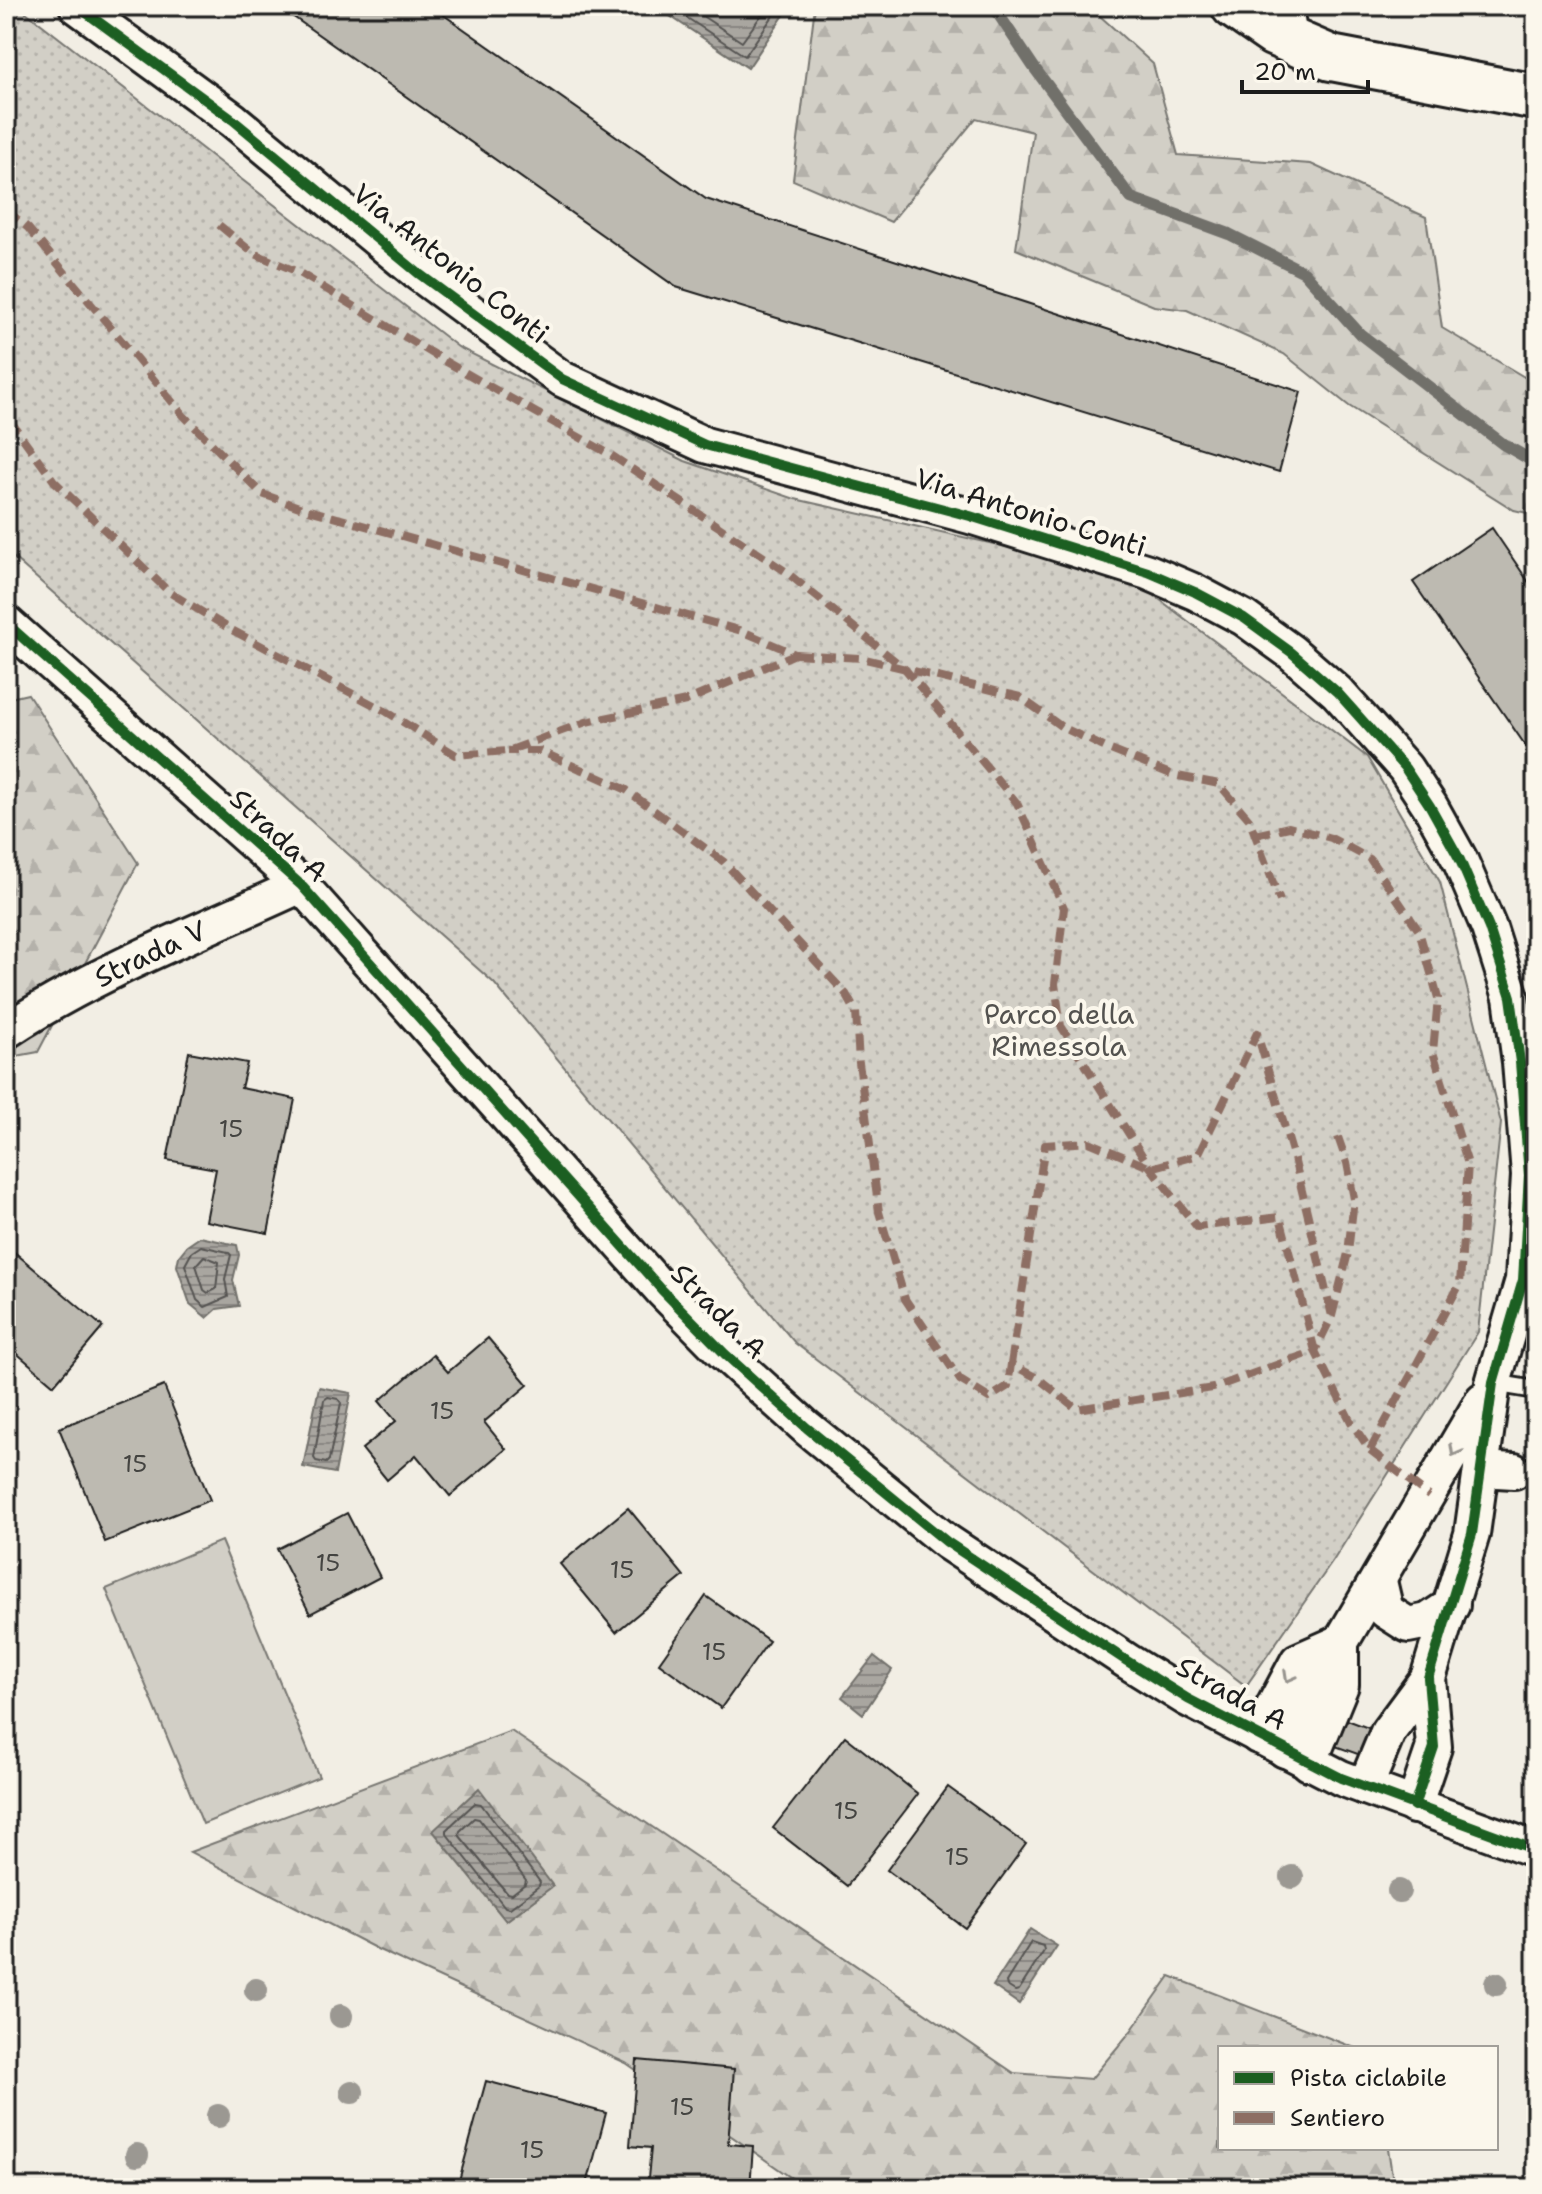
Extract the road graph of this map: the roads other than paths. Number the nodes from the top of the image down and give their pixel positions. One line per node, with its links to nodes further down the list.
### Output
1 (77, 6): 8 (street, Via Antonio Conti)
2 (1234, 6): 3 (street)
3 (1288, 24): 4 (street)
4 (1536, 97)
5 (6, 623): 6 (street, Strada A)
6 (301, 885): 7 (street, Strada V); 16 (street, Strada A)
7 (6, 1031)
8 (1530, 1119): 9 (street, Via Antonio Conti)
9 (1532, 1176): 10 (street, Via Antonio Conti)
10 (1493, 1383): 11 (lane); 12 (street, one-way to 12); 13 (street)
11 (1536, 1390)
12 (1379, 1581): 13 (street); 14 (street)
13 (1452, 1605): 15 (street)
14 (1341, 1642): 16 (street); 16 (street, one-way to 16)
15 (1428, 1678): 17 (street); 18 (street)
16 (1284, 1750): 17 (street, Strada A)
17 (1373, 1790): 18 (street, Strada A)
18 (1414, 1806): 19 (street, Strada A)
19 (1536, 1850)

